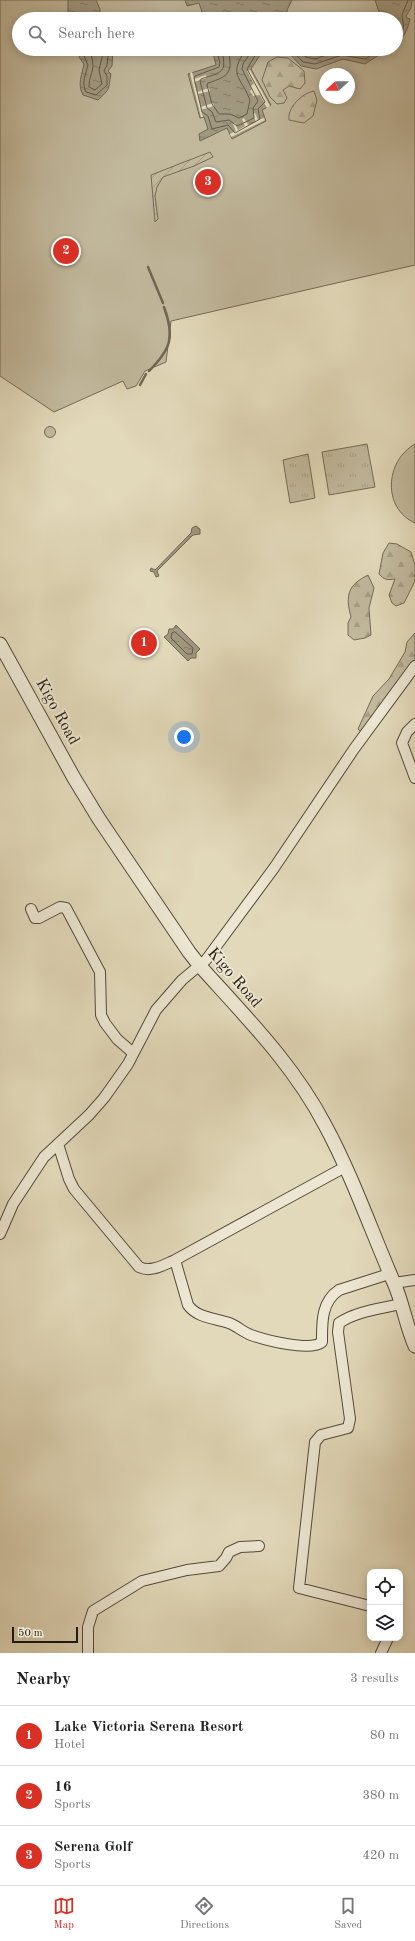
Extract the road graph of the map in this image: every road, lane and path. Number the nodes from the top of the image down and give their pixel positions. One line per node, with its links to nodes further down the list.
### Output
1 (0, 644): 6 (street, Kigo Road)
2 (415, 666): 6 (street)
3 (415, 724): 4 (street)
4 (415, 778)
5 (31, 909): 7 (street)
6 (200, 966): 7 (street); 9 (street, Kigo Road)
7 (133, 1053): 8 (street)
8 (58, 1144): 10 (street); 11 (street)
9 (345, 1167): 11 (street); 12 (street, Kigo Road)
10 (0, 1234)
11 (175, 1260): 12 (street)
12 (391, 1278): 13 (street); 14 (street, Kigo Road)
13 (415, 1280)
14 (400, 1304): 15 (street, Kigo Road); 17 (street)
15 (415, 1346)
16 (259, 1546): 19 (street)
17 (367, 1605)
18 (387, 1641): 20 (street)
19 (88, 1653)
20 (381, 1653)

